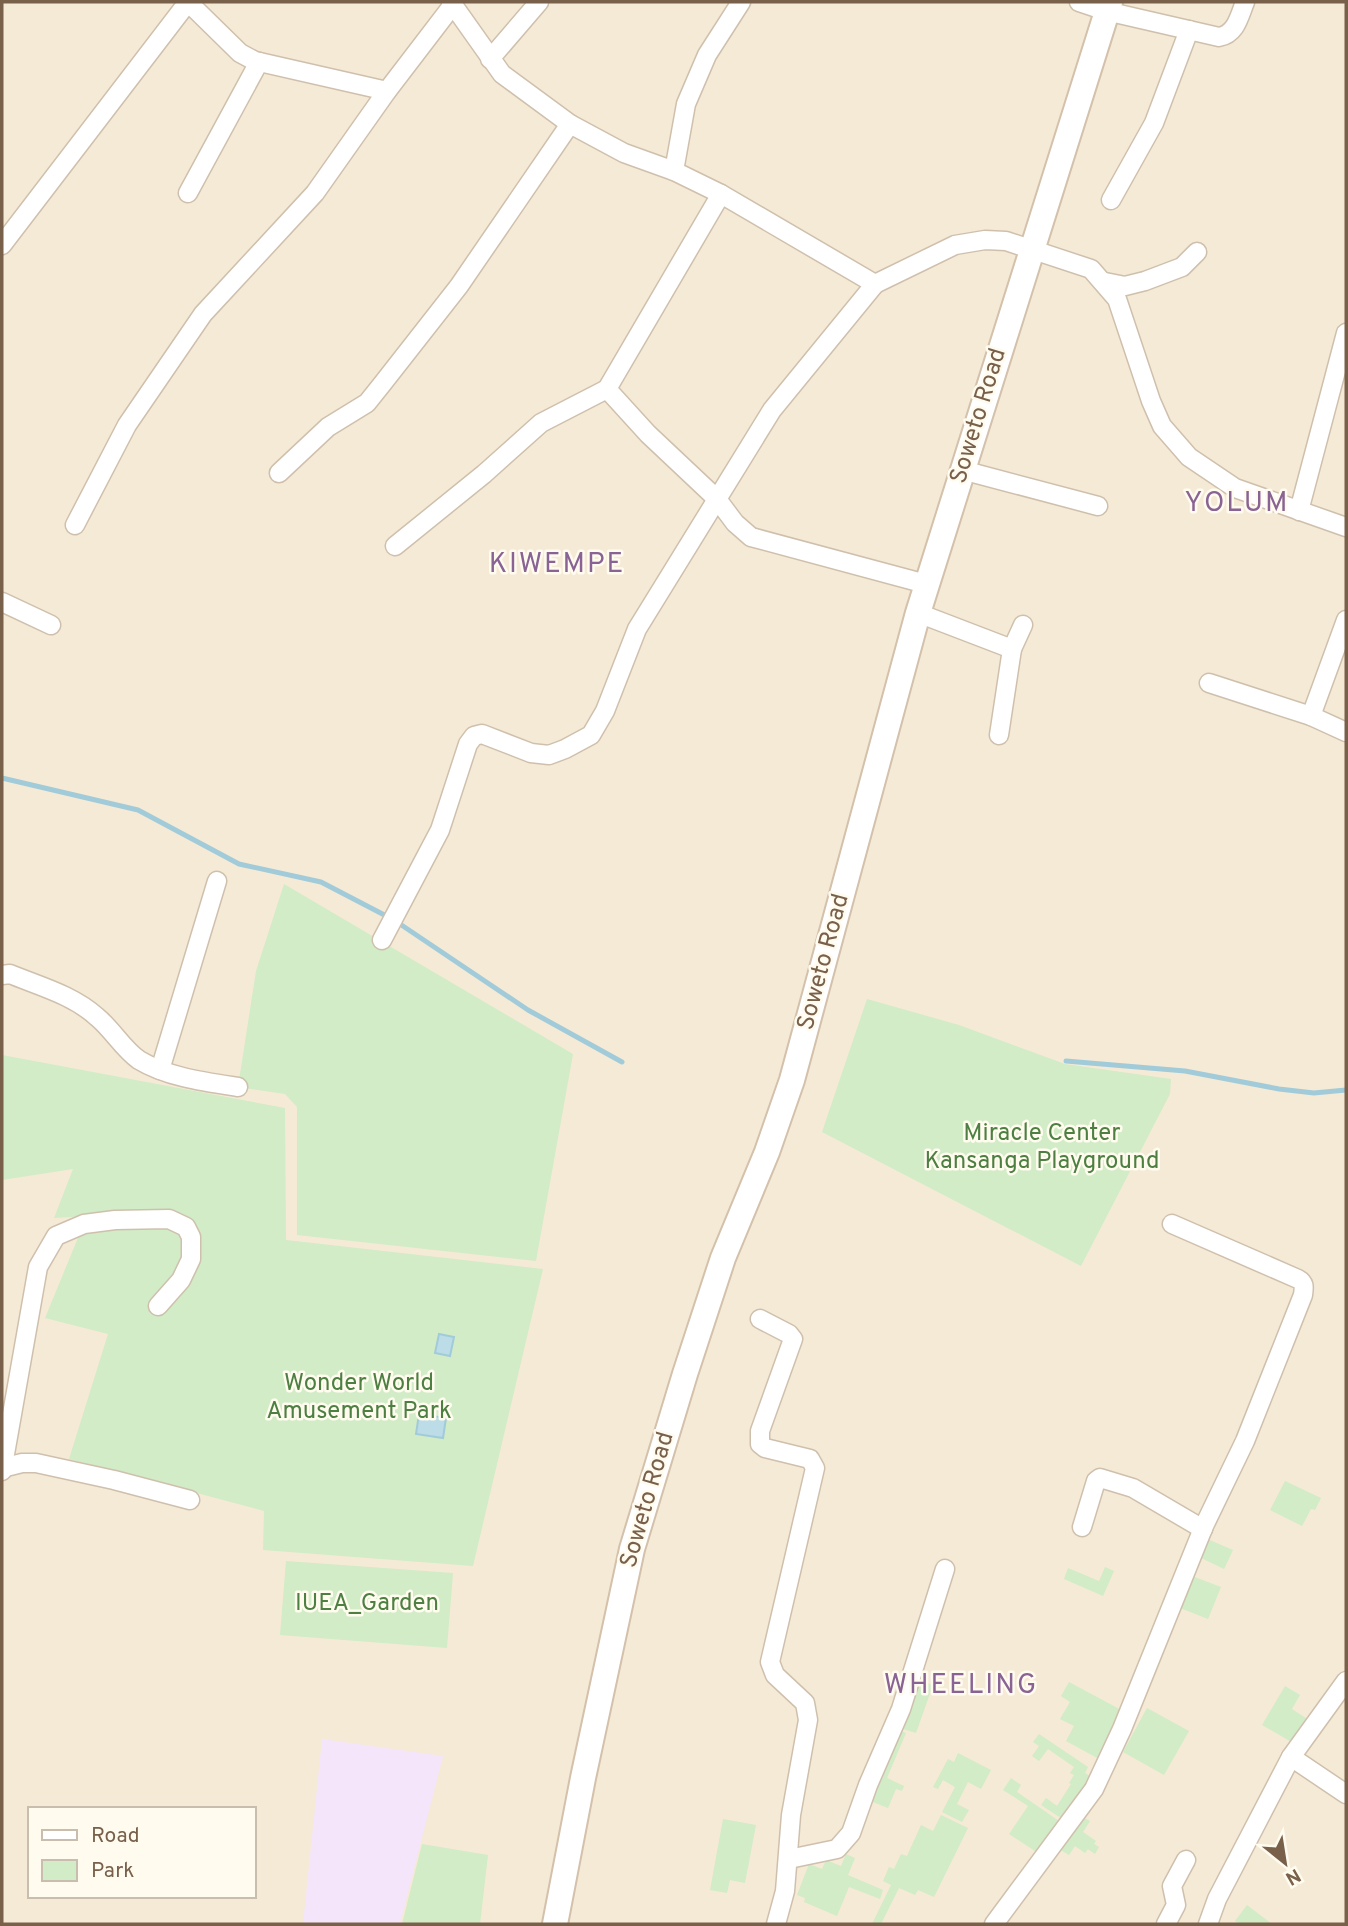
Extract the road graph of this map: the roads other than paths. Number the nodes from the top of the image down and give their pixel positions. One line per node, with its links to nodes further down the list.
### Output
1 (188, 2): 10 (street); 17 (street)
2 (538, 2): 9 (street)
3 (741, 2): 13 (street)
4 (1079, 2): 7 (street)
5 (1245, 2): 8 (street)
6 (452, 4): 9 (street); 11 (street)
7 (1108, 6): 8 (street); 18 (street, Soweto Road)
8 (1189, 30): 16 (street)
9 (490, 59): 12 (street)
10 (259, 62): 11 (street); 14 (street)
11 (387, 91): 29 (street)
12 (570, 124): 13 (street); 25 (street)
13 (674, 172): 15 (street)
14 (188, 193)
15 (721, 194): 21 (street); 23 (street)
16 (1111, 200)
17 (2, 245)
18 (1031, 248): 20 (street); 21 (street); 24 (street, Soweto Road)
19 (1197, 252): 20 (street)
20 (1105, 282): 28 (street)
21 (875, 284): 26 (street)
22 (1346, 333): 28 (street)
23 (607, 389): 26 (street); 31 (street)
24 (962, 470): 27 (street); 32 (street, Soweto Road)
25 (279, 473)
26 (718, 499): 32 (street); 44 (street)
27 (1098, 506)
28 (1299, 511): 30 (street)
29 (75, 525)
30 (1346, 527)
31 (395, 546)
32 (926, 584): 34 (street, Soweto Road)
33 (2, 602): 36 (street)
34 (918, 613): 38 (street); 61 (street, Soweto Road)
35 (1346, 620): 40 (street)
36 (51, 625)
37 (1023, 625): 38 (street)
38 (1012, 649): 42 (street)
39 (1209, 683): 40 (street)
40 (1311, 716): 41 (street)
41 (1346, 732)
42 (999, 735)
43 (217, 881): 46 (street)
44 (382, 940)
45 (2, 975): 46 (street)
46 (160, 1070): 47 (street)
47 (238, 1087)
48 (1172, 1224): 54 (street)
49 (158, 1306): 51 (street)
50 (760, 1319): 59 (street)
51 (2, 1470): 52 (street)
52 (190, 1500)
53 (1082, 1527): 54 (street)
54 (1203, 1529): 63 (street)
55 (945, 1569): 59 (street)
56 (1343, 1689): 57 (street)
57 (1292, 1757): 58 (street); 65 (street)
58 (1346, 1794)
59 (789, 1859): 62 (street)
60 (1186, 1860): 64 (street)
61 (555, 1924)
62 (776, 1924)
63 (994, 1924)
64 (1166, 1924)
65 (1208, 1924)

